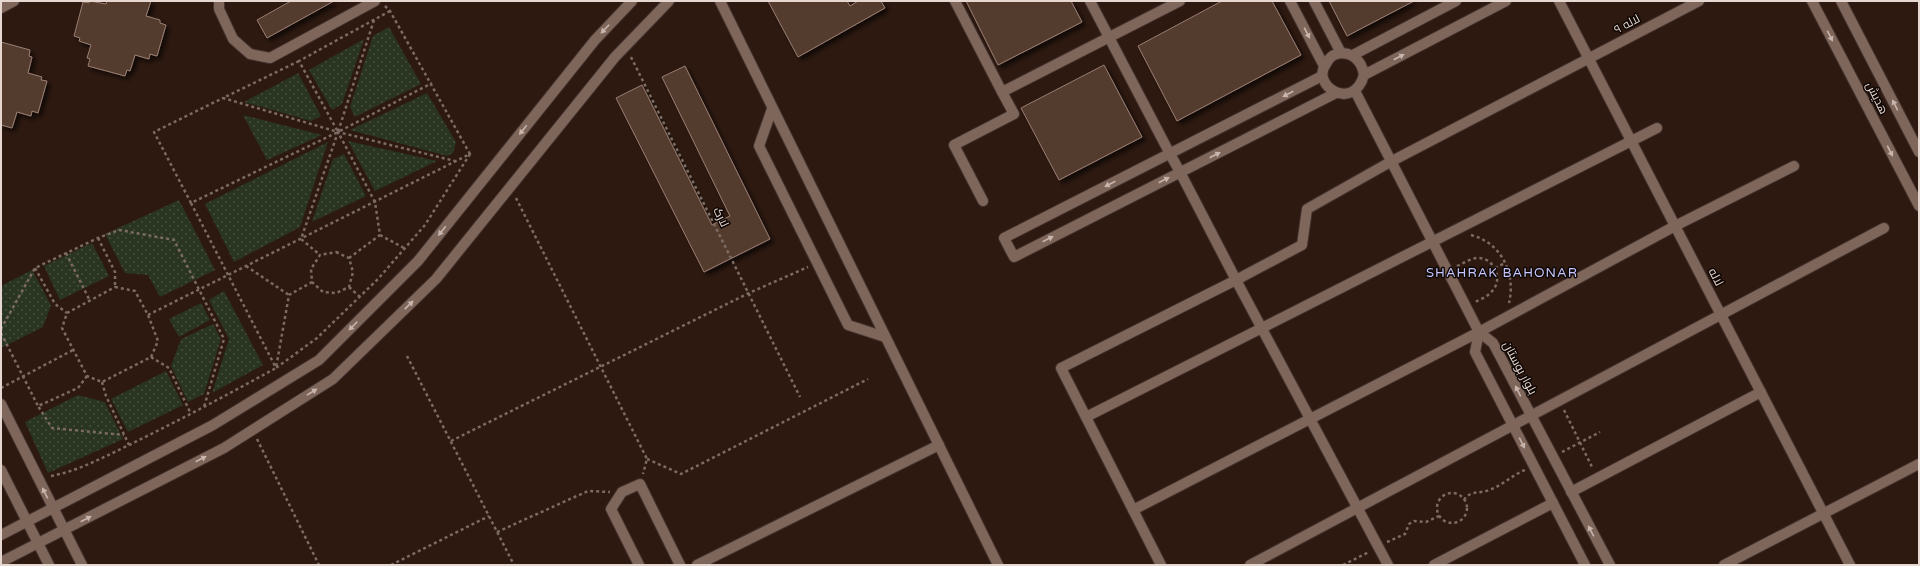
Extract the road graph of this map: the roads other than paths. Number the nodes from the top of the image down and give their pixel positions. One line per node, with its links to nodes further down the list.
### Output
1 (14, 1): 18 (street)
2 (219, 1): 3 (street)
3 (375, 1)
4 (632, 1): 58 (street, one-way to 58)
5 (669, 1): 63 (street, one-way to 5)
6 (720, 1): 29 (street)
7 (955, 1): 27 (street)
8 (1090, 1): 19 (street)
9 (1180, 1): 19 (street)
10 (1290, 1): 23 (street, one-way to 23)
11 (1314, 1): 20 (street)
12 (1456, 1): 21 (street)
13 (1506, 1): 24 (street, one-way to 13)
14 (1559, 1): 22 (street, لاله)
15 (1699, 1): 22 (street, لاله ۹)
16 (1812, 1): 38 (street, هدیش, one-way to 38)
17 (1841, 1): 32 (street, هدیش, one-way to 17)
18 (1, 8)
19 (1109, 38): 27 (street); 33 (street)
20 (1341, 53): 21 (street); 23 (street)
21 (1352, 55): 24 (street)
22 (1589, 58): 31 (street, لاله); 34 (street, لاله ۹)
23 (1324, 66): 25 (street)
24 (1364, 75): 26 (street)
25 (1322, 76): 28 (street); 33 (street, one-way to 33)
26 (1355, 91): 28 (street); 34 (street)
27 (1002, 92): 37 (street)
28 (1336, 93): 36 (street, one-way to 28)
29 (772, 109): 46 (street); 46 (street)
30 (1657, 128): 31 (street)
31 (1631, 141): 39 (street, لاله); 41 (street)
32 (1919, 152)
33 (1170, 154): 36 (street); 36 (street, one-way to 36)
34 (1392, 161): 41 (street); 42 (street, لاله ۹)
35 (1794, 166): 39 (street)
36 (1180, 172): 42 (street)
37 (983, 201)
38 (1919, 206)
39 (1675, 226): 43 (street, لاله); 45 (street)
40 (1884, 228): 43 (street)
41 (1433, 241): 44 (street); 45 (street)
42 (1236, 280): 44 (street); 50 (street)
43 (1721, 315): 47 (street, لاله); 49 (street)
44 (1262, 328): 50 (street); 51 (street)
45 (1479, 332): 49 (street, بلوار بوستان, one-way to 45); 51 (street); 52 (street)
46 (885, 337): 53 (street)
47 (1761, 392): 56 (street); 61 (street, لاله)
48 (1, 404): 58 (street, one-way to 48)
49 (1530, 416): 52 (street); 56 (street, بلوار بوستان)
50 (1086, 417): 60 (street)
51 (1310, 419): 59 (street); 60 (street)
52 (1513, 425): 57 (street, one-way to 57); 59 (street)
53 (938, 445): 71 (street); 72 (street)
54 (1919, 464): 61 (street)
55 (1, 470): 62 (street)
56 (1571, 492): 78 (street, بلوار بوستان, one-way to 56)
57 (1553, 503): 76 (street); 77 (street)
58 (53, 508): 62 (street); 63 (street)
59 (1358, 508): 74 (street); 75 (street)
60 (1133, 510): 73 (street)
61 (1823, 514): 79 (street); 80 (street, لاله)
62 (27, 521): 64 (street); 65 (street)
63 (64, 530): 65 (street); 68 (street)
64 (1, 535)
65 (38, 543): 66 (street); 67 (street)
66 (1, 562)
67 (49, 565)
68 (82, 565)
69 (639, 565): 70 (street)
70 (680, 565)
71 (697, 565)
72 (998, 565)
73 (1161, 565)
74 (1250, 565)
75 (1388, 565)
76 (1434, 565)
77 (1585, 565)
78 (1610, 565)
79 (1724, 565)
80 (1850, 565)

